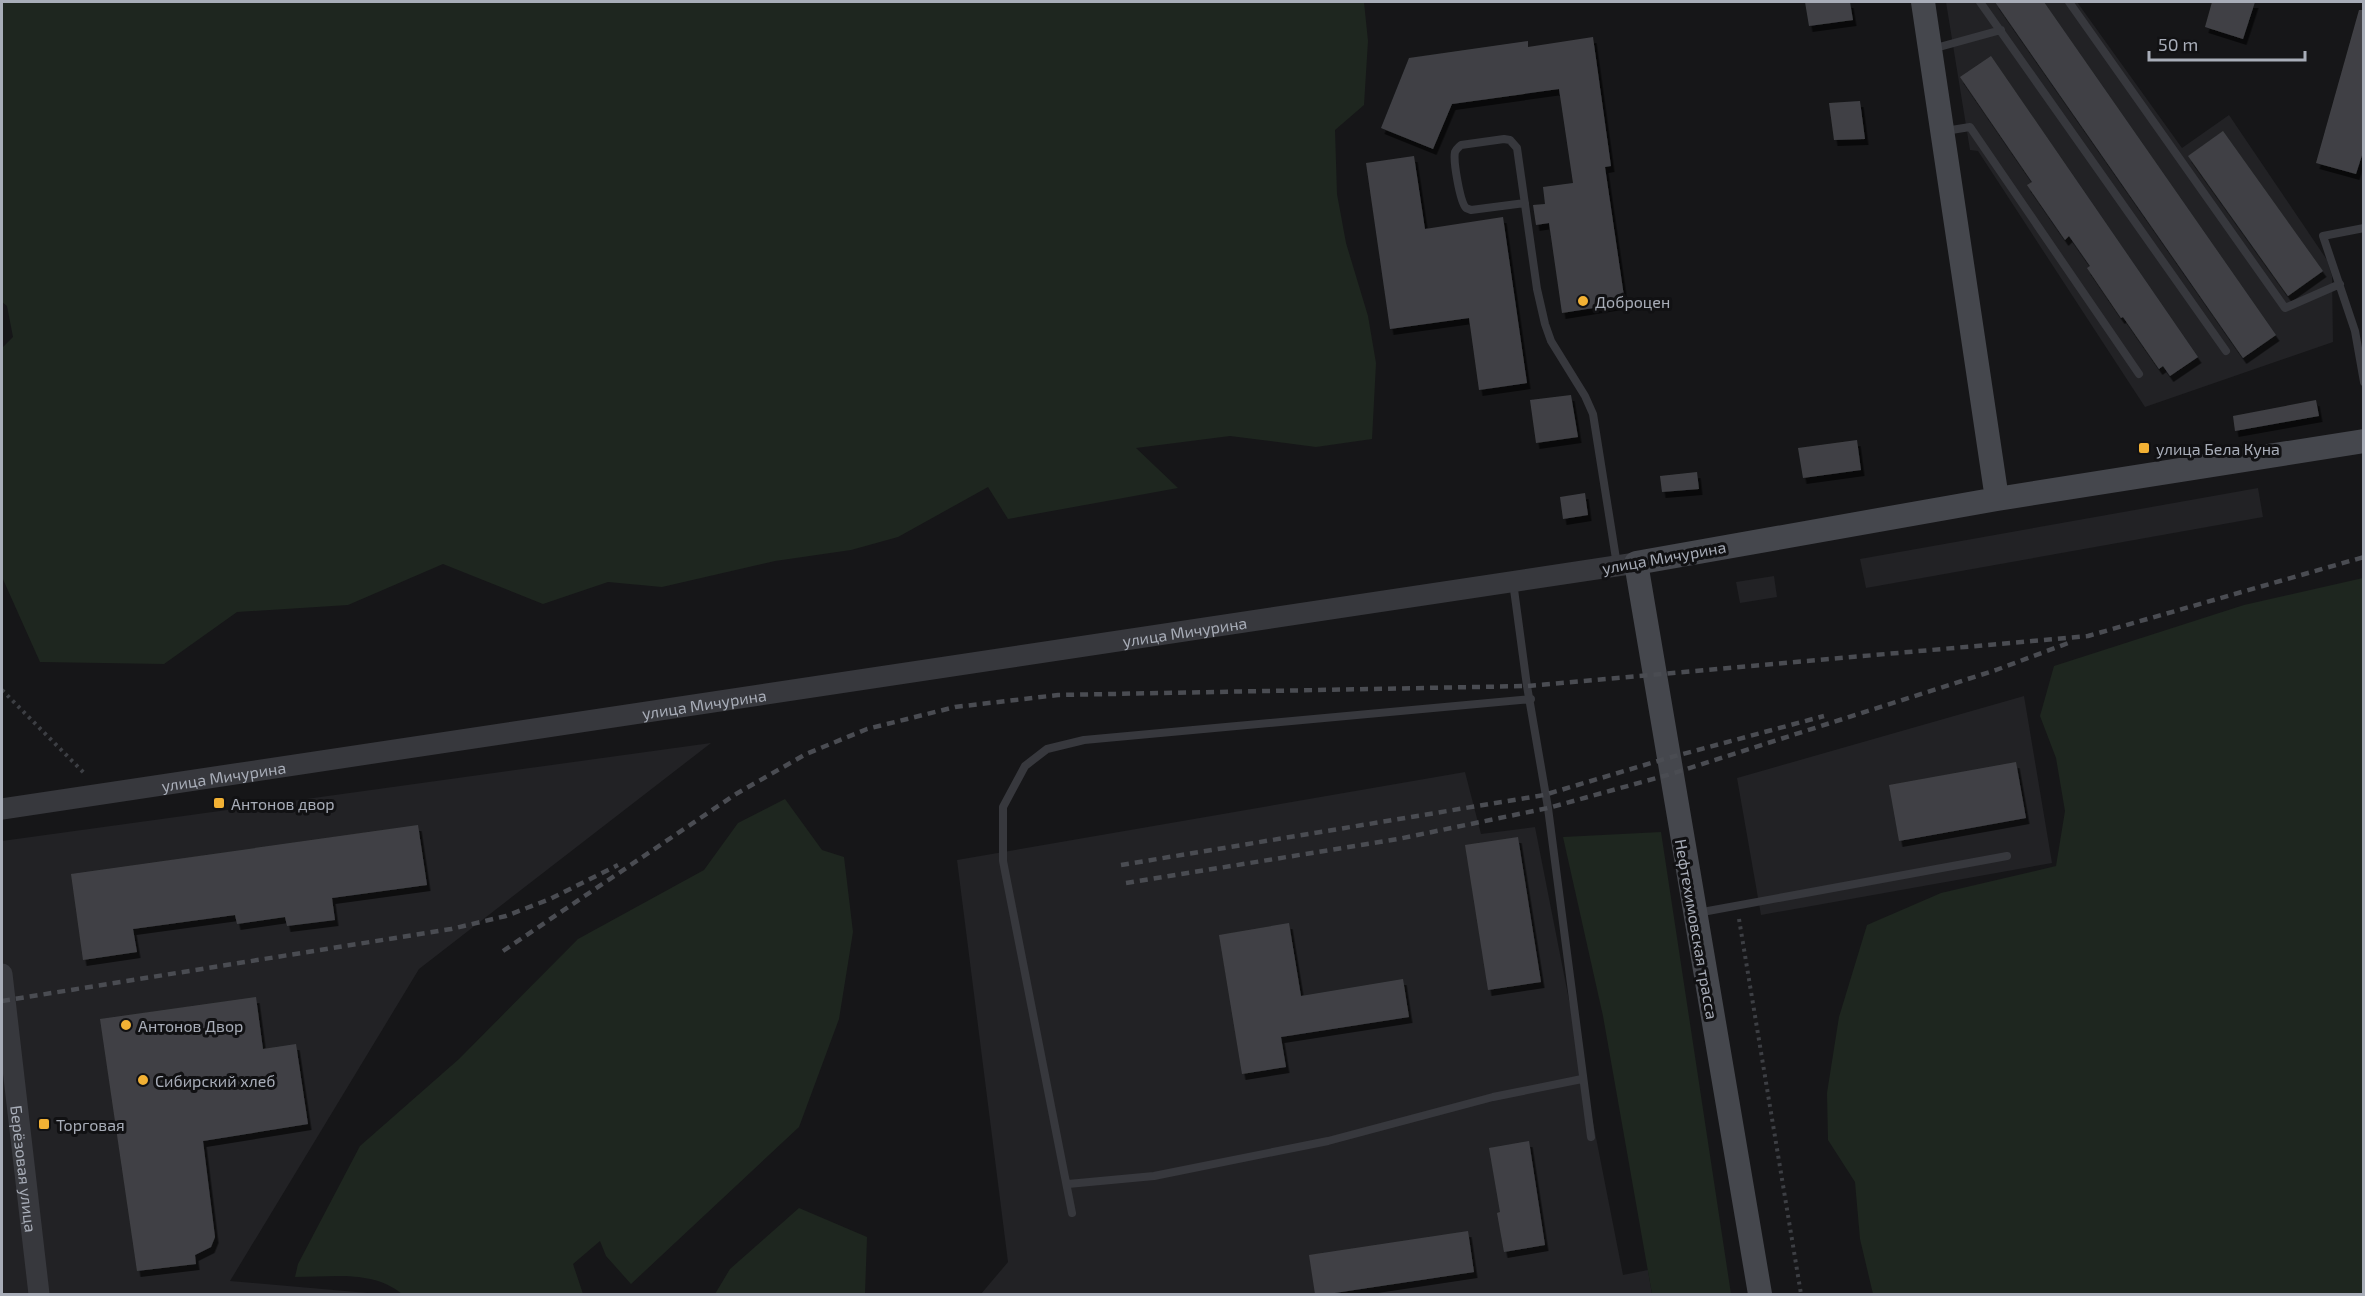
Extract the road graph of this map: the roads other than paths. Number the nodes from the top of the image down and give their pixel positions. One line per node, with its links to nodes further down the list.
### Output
1 (1923, 2): 5 (main road)
2 (1980, 2): 4 (lane)
3 (2068, 2): 9 (lane)
4 (2001, 30): 5 (lane); 10 (lane)
5 (1929, 49): 6 (main road)
6 (1941, 131): 11 (lane); 14 (main road)
7 (1525, 203): 7 (lane); 15 (lane)
8 (2364, 228): 9 (lane)
9 (2340, 284): 12 (lane)
10 (2226, 351)
11 (2139, 374)
12 (2364, 382)
13 (2364, 441): 14 (main road, улица Мичурина)
14 (1997, 499): 15 (main road, улица Мичурина)
15 (1626, 564): 16 (street, улица Мичурина); 20 (main road, Нефтехимовская трасса)
16 (1513, 581): 17 (lane); 18 (street, улица Мичурина)
17 (1531, 699): 22 (lane); 24 (lane)
18 (2, 809)
19 (2007, 856): 20 (lane)
20 (1694, 914): 27 (main road, Нефтехимовская трасса)
21 (2, 974): 26 (street, Берёзовая улица)
22 (1582, 1079): 23 (lane); 24 (lane)
23 (1591, 1137)
24 (1068, 1184): 25 (lane)
25 (1072, 1213)
26 (39, 1294)
27 (1760, 1294)

